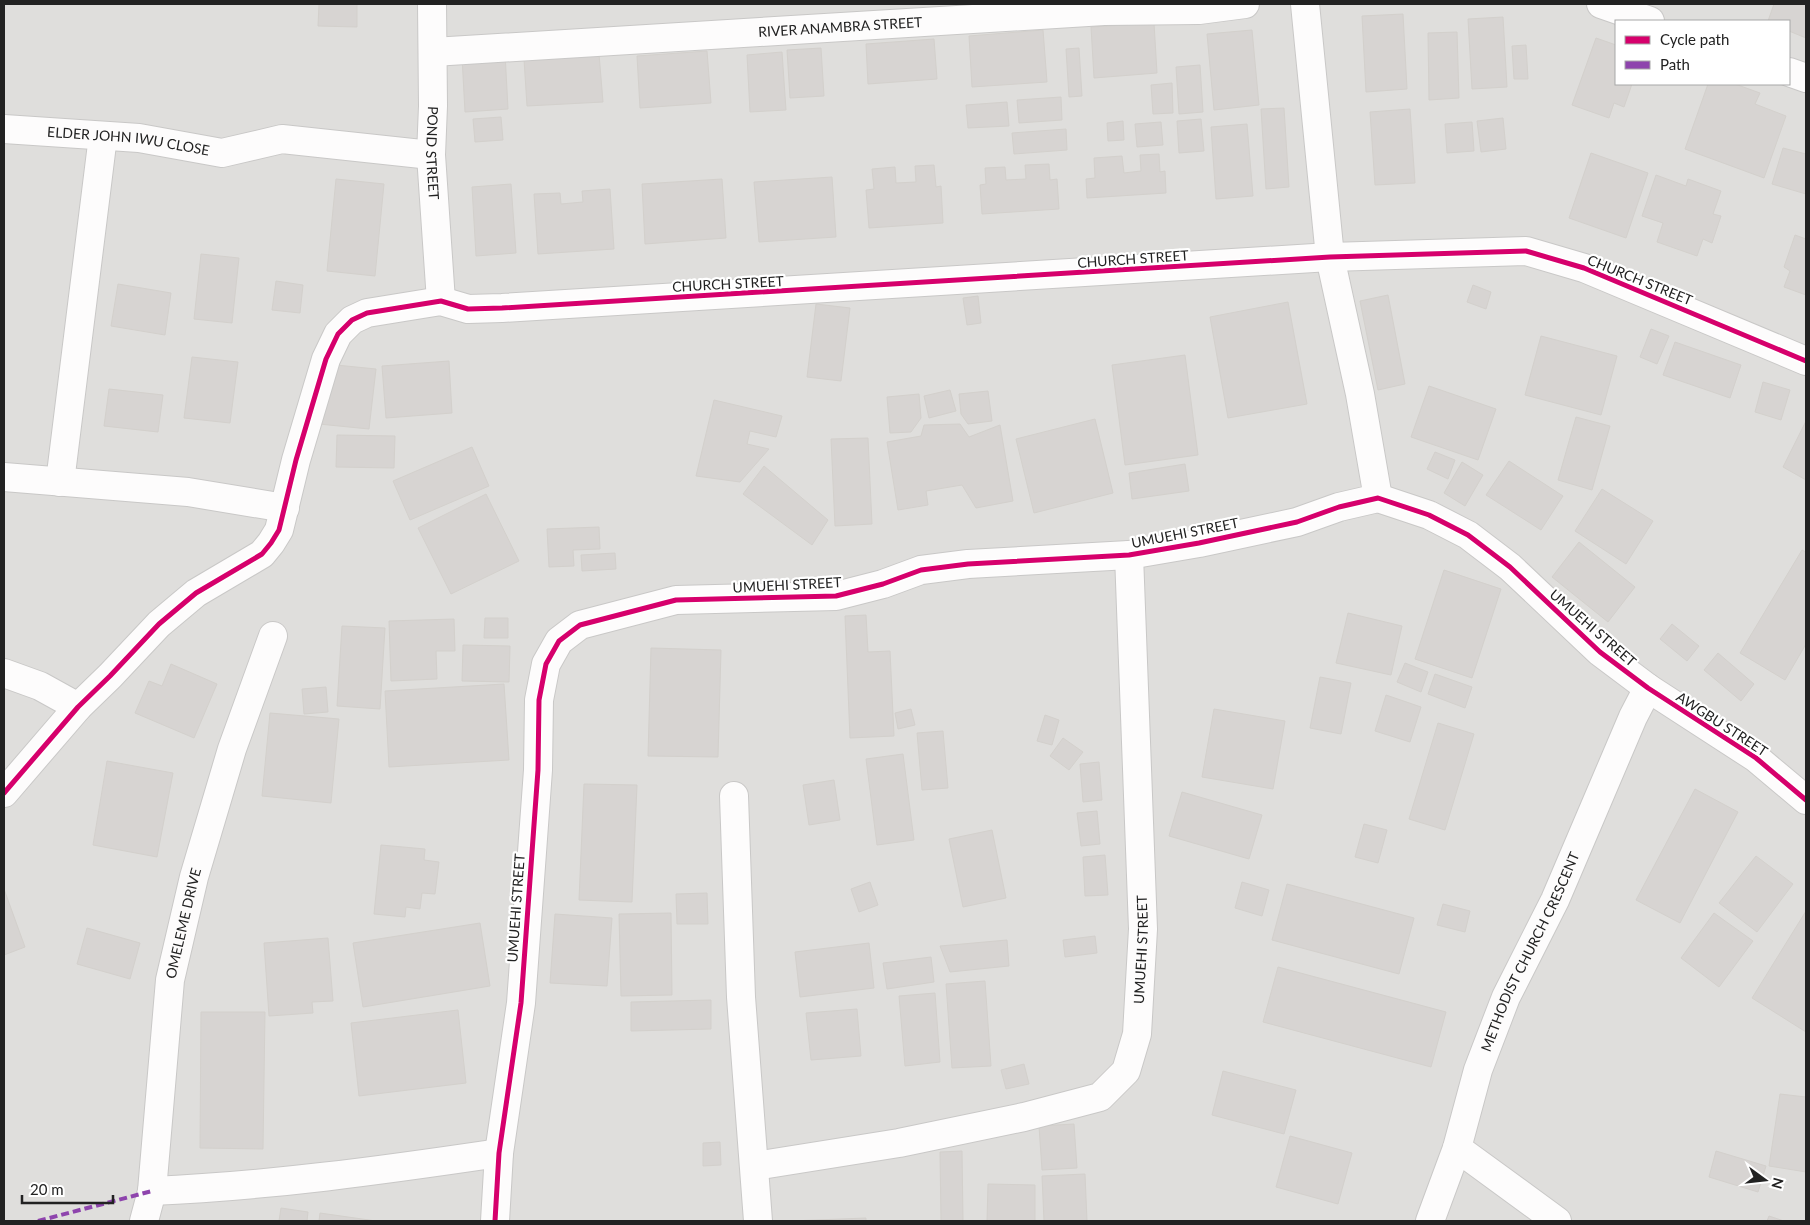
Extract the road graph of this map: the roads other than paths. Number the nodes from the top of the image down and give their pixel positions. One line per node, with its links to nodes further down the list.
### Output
1 (432, 4): 6 (street, POND STREET)
2 (1245, 4): 6 (street, RIVER ANAMBRA STREET)
3 (1307, 4): 12 (street)
4 (1602, 4): 5 (street)
5 (1647, 20)
6 (433, 52): 11 (street, POND STREET)
7 (1790, 72): 8 (street)
8 (1806, 78)
9 (4, 129): 10 (street, ELDER JOHN IWU CLOSE)
10 (103, 136): 11 (street, ELDER JOHN IWU CLOSE); 16 (street)
11 (431, 155): 13 (street, POND STREET)
12 (1330, 257): 13 (street, CHURCH STREET); 14 (street, CHURCH STREET); 17 (street)
13 (441, 301): 18 (street)
14 (1806, 361)
15 (4, 477): 16 (street)
16 (60, 482): 18 (street)
17 (1378, 498): 19 (street, UMUEHI STREET); 22 (street, UMUEHI STREET)
18 (285, 508): 23 (street)
19 (1128, 556): 28 (street, UMUEHI STREET); 29 (street, UMUEHI STREET)
20 (273, 636): 30 (street, OMELEME DRIVE)
21 (4, 673): 23 (street)
22 (1648, 688): 26 (street, AWGBU STREET); 27 (street, METHODIST CHURCH CRESCENT)
23 (78, 706): 24 (street)
24 (4, 793)
25 (734, 796): 29 (street)
26 (1806, 800)
27 (1457, 1148): 34 (street, METHODIST CHURCH CRESCENT); 35 (street)
28 (499, 1153): 30 (street); 32 (street, UMUEHI STREET)
29 (755, 1166): 33 (street)
30 (152, 1191): 31 (street, OMELEME DRIVE)
31 (144, 1221)
32 (495, 1221)
33 (758, 1221)
34 (1430, 1221)
35 (1557, 1221)

